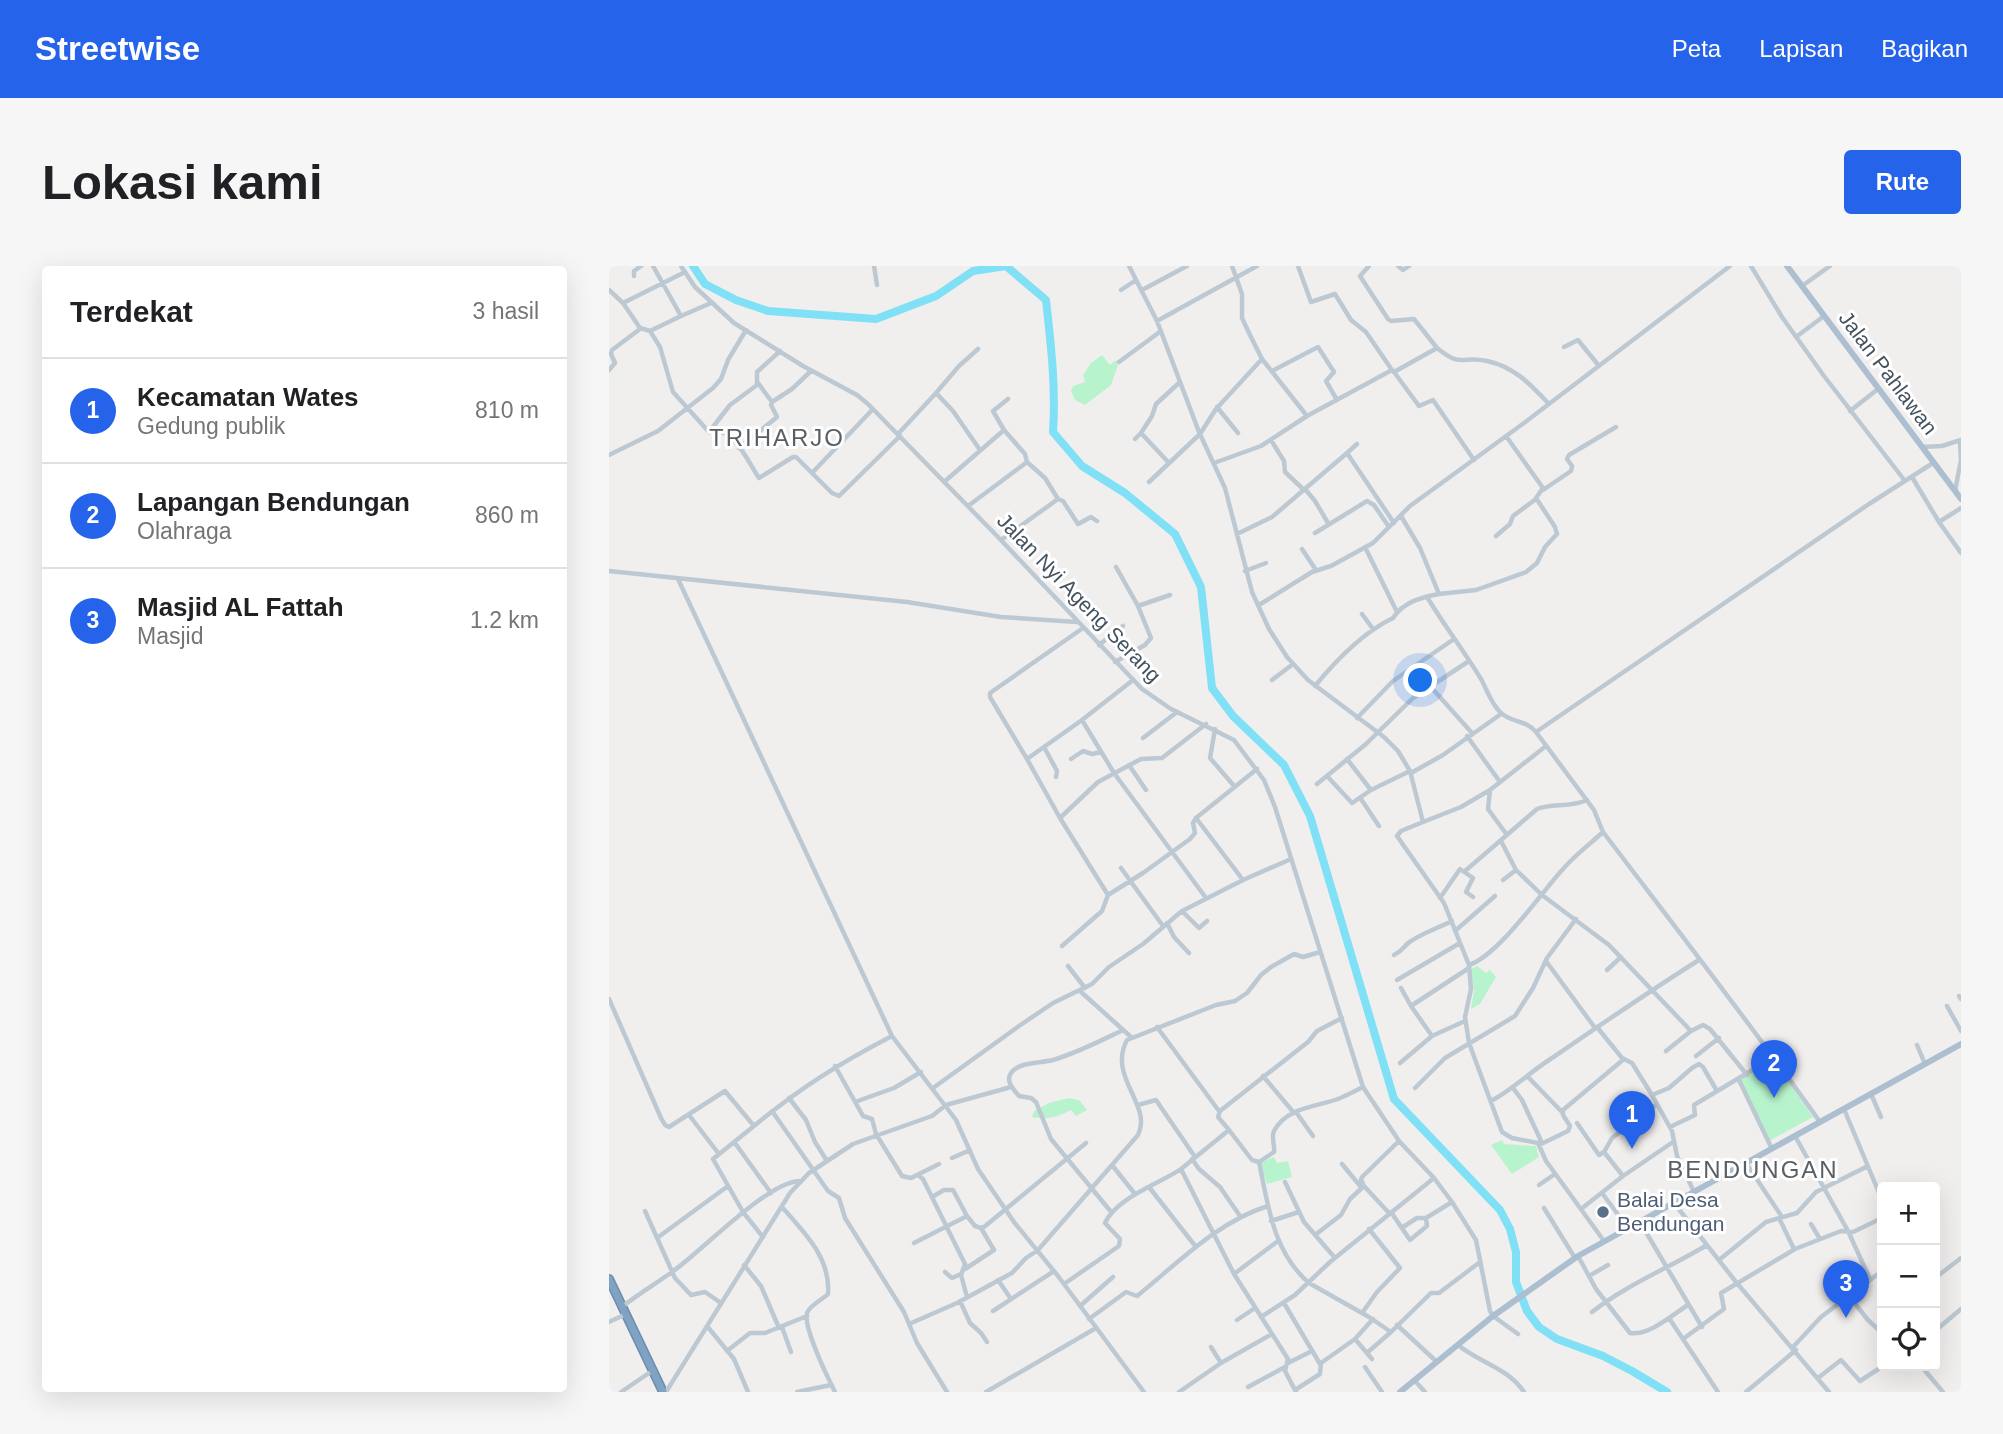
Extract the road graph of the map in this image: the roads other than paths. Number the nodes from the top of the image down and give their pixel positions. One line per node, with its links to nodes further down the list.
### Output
1 (641, 266): 18 (street)
2 (653, 266): 21 (street)
3 (681, 266): 17 (street, Jalan Nyi Ageng Serang)
4 (874, 266): 22 (street)
5 (1129, 266): 20 (street)
6 (1187, 266): 26 (street)
7 (1231, 266): 19 (street)
8 (1257, 266): 19 (street)
9 (1299, 266): 47 (street)
10 (1369, 266): 38 (street)
11 (1398, 266): 12 (street)
12 (1409, 266)
13 (1730, 266): 43 (street)
14 (1751, 266): 36 (street)
15 (1787, 266): 23 (main road, Jalan Pahlawan)
16 (1830, 266): 23 (street)
17 (685, 272): 21 (street); 28 (street, Jalan Nyi Ageng Serang)
18 (634, 276)
19 (1235, 277): 31 (street); 41 (street)
20 (1136, 280): 25 (street); 26 (street)
21 (663, 283): 27 (street); 29 (street)
22 (877, 285)
23 (1802, 286): 30 (main road, Jalan Pahlawan)
24 (609, 290): 27 (street)
25 (1121, 290)
26 (1142, 290): 31 (street)
27 (623, 303): 32 (street)
28 (711, 303): 29 (street); 33 (street, Jalan Nyi Ageng Serang)
29 (681, 316): 34 (street)
30 (1824, 316): 36 (street); 50 (main road, Jalan Pahlawan)
31 (1157, 321): 35 (street)
32 (640, 328): 34 (street); 44 (street)
33 (746, 330): 40 (street, Jalan Nyi Ageng Serang); 57 (street)
34 (650, 331): 57 (street)
35 (1161, 331): 42 (street); 48 (street)
36 (1796, 337): 59 (street)
37 (1564, 347): 43 (street)
38 (1437, 348): 47 (street); 55 (street)
39 (978, 349): 51 (street)
40 (780, 351): 45 (street, Jalan Nyi Ageng Serang); 49 (street)
41 (1262, 359): 46 (street); 56 (street)
42 (1119, 362)
43 (1599, 366): 55 (street)
44 (609, 370)
45 (811, 371): 54 (street); 58 (street, Jalan Nyi Ageng Serang)
46 (1272, 371): 53 (street); 60 (street)
47 (1393, 371): 53 (street); 78 (street)
48 (1180, 382): 64 (street); 66 (street)
49 (758, 383): 54 (street); 63 (street)
50 (1878, 389): 59 (street); 73 (main road, Jalan Pahlawan)
51 (936, 393): 67 (street); 75 (street)
52 (1008, 399): 62 (street)
53 (1337, 400): 60 (street)
54 (772, 402): 74 (street)
55 (1549, 404): 68 (street)
56 (1217, 407): 65 (street); 66 (street)
57 (687, 409): 63 (street); 77 (street)
58 (873, 409): 67 (street, Jalan Nyi Ageng Serang); 83 (street)
59 (1850, 411): 85 (street)
60 (1307, 416): 70 (street)
61 (1616, 427): 89 (street)
62 (1004, 429): 75 (street); 79 (street)
63 (711, 431): 74 (street)
64 (1141, 433): 69 (street); 80 (street)
65 (1238, 433)
66 (1200, 434): 80 (street); 81 (street)
67 (899, 435): 83 (street); 86 (street, Jalan Nyi Ageng Serang)
68 (1506, 436): 78 (street); 89 (street)
69 (1135, 439)
70 (1271, 440): 81 (street); 88 (street)
71 (1961, 441): 73 (street); 90 (street)
72 (1357, 444): 76 (street)
73 (1921, 446): 82 (main road, Jalan Pahlawan)
74 (739, 448): 83 (street)
75 (980, 450): 86 (street)
76 (1347, 453): 88 (street); 100 (street)
77 (609, 455)
78 (1474, 460): 96 (street)
79 (1027, 462): 91 (street); 94 (street)
80 (1170, 463): 87 (street)
81 (1214, 463): 102 (street)
82 (1931, 465): 84 (street); 90 (main road, Jalan Pahlawan)
83 (812, 473)
84 (1912, 477): 85 (street); 98 (street)
85 (1905, 481): 141 (street)
86 (944, 482): 94 (street, Jalan Nyi Ageng Serang)
87 (1149, 482)
88 (1305, 490): 99 (street); 102 (street)
89 (1543, 491): 92 (street)
90 (1955, 491): 93 (main road, Jalan Pahlawan)
91 (1058, 499): 97 (street); 104 (street)
92 (1536, 499): 103 (street); 114 (street)
93 (1961, 499)
94 (968, 506): 104 (street, Jalan Nyi Ageng Serang)
95 (1961, 508): 98 (street)
96 (1401, 516): 100 (street); 114 (street)
97 (1097, 521)
98 (1939, 522): 107 (street)
99 (1327, 523): 100 (street); 101 (street)
100 (1392, 525): 105 (street)
101 (1315, 533)
102 (1237, 534): 112 (street)
103 (1496, 536)
104 (1002, 540): 121 (street, Jalan Nyi Ageng Serang)
105 (1365, 547): 110 (street); 119 (street)
106 (1302, 549): 110 (street)
107 (1961, 553)
108 (1266, 562): 112 (street)
109 (1116, 567): 118 (street)
110 (1316, 570): 117 (street)
111 (609, 571): 113 (street)
112 (1245, 571): 117 (street)
113 (678, 579): 121 (street); 216 (street)
114 (1439, 594): 116 (street)
115 (1170, 595): 118 (street)
116 (1427, 597): 119 (street); 125 (street)
117 (1259, 605): 129 (street)
118 (1138, 606): 128 (street)
119 (1397, 612): 124 (street)
120 (1362, 614): 124 (street)
121 (1078, 622): 123 (street, Jalan Nyi Ageng Serang)
122 (1123, 626): 126 (street)
123 (1083, 628): 126 (street, Jalan Nyi Ageng Serang); 147 (street)
124 (1373, 629): 132 (street)
125 (1454, 639): 127 (street); 136 (street)
126 (1099, 645): 128 (street, Jalan Nyi Ageng Serang)
127 (1469, 661): 133 (street); 135 (street)
128 (1115, 662): 130 (street, Jalan Nyi Ageng Serang)
129 (1293, 664): 131 (street); 132 (street)
130 (1133, 680): 134 (street, Jalan Nyi Ageng Serang); 137 (street)
131 (1272, 680)
132 (1315, 686): 136 (street)
133 (1430, 686): 140 (street); 142 (street)
134 (1177, 712): 138 (street, Jalan Nyi Ageng Serang); 143 (street)
135 (1501, 714): 141 (street); 142 (street)
136 (1357, 718): 140 (street)
137 (1082, 720): 145 (street); 146 (street)
138 (1206, 724): 139 (street, Jalan Nyi Ageng Serang); 150 (street)
139 (1215, 729): 151 (street, Jalan Nyi Ageng Serang); 158 (street)
140 (1378, 732): 148 (street); 152 (street)
141 (1537, 732): 144 (street)
142 (1469, 734): 152 (street); 156 (street)
143 (1143, 738)
144 (1546, 746): 156 (street); 163 (street)
145 (1044, 747): 147 (street); 155 (street)
146 (1101, 752): 149 (street); 153 (street)
147 (1027, 759): 164 (street)
148 (1347, 759): 154 (street); 160 (street)
149 (1071, 760)
150 (1129, 765): 153 (street); 159 (street)
151 (1257, 769): 158 (street); 172 (street, Jalan Nyi Ageng Serang)
152 (1410, 772): 160 (street); 166 (street)
153 (1114, 773): 164 (street); 171 (street)
154 (1327, 776): 157 (street); 162 (street)
155 (1056, 778)
156 (1500, 782): 161 (street)
157 (1317, 784)
158 (1235, 787): 165 (street)
159 (1146, 790)
160 (1371, 790): 162 (street)
161 (1490, 790): 166 (street); 169 (street)
162 (1361, 799): 167 (street)
163 (1587, 800): 168 (street); 169 (street)
164 (1060, 818): 179 (street)
165 (1195, 818): 171 (street); 176 (street)
166 (1423, 822): 184 (street)
167 (1379, 826)
168 (1603, 832): 180 (street); 198 (street)
169 (1507, 835): 170 (street)
170 (1501, 841): 174 (street); 175 (street)
171 (1173, 852): 178 (street); 183 (street)
172 (1291, 859): 176 (street); 193 (street, Jalan Nyi Ageng Serang)
173 (1121, 868): 178 (street)
174 (1515, 870): 177 (street); 180 (street)
175 (1465, 871): 182 (street); 184 (street)
176 (1243, 880): 183 (street)
177 (1503, 880)
178 (1131, 881): 179 (street); 189 (street)
179 (1108, 895): 192 (street)
180 (1542, 895): 186 (street); 200 (street)
181 (1495, 896): 190 (street)
182 (1472, 897)
183 (1206, 898): 185 (street)
184 (1440, 898): 188 (street)
185 (1182, 911): 187 (street); 189 (street)
186 (1576, 919): 196 (street); 197 (street)
187 (1207, 921)
188 (1452, 921): 190 (street); 195 (street)
189 (1165, 924): 194 (street); 204 (street)
190 (1455, 930): 191 (street)
191 (1461, 943): 200 (street); 202 (street)
192 (1062, 946)
193 (1320, 952): 209 (street, Jalan Nyi Ageng Serang); 211 (street)
194 (1189, 953)
195 (1394, 955)
196 (1621, 957): 201 (street); 205 (street)
197 (1546, 960): 212 (street); 220 (street)
198 (1699, 960): 205 (street); 225 (street)
199 (1068, 966): 204 (street)
200 (1469, 967): 207 (street); 210 (street)
201 (1607, 970)
202 (1397, 980)
203 (1401, 988): 207 (street)
204 (1083, 989): 213 (street); 237 (street)
205 (1652, 989): 212 (street); 214 (street)
206 (609, 999): 254 (street)
207 (1411, 1006): 217 (street)
208 (1947, 1006): 215 (street)
209 (1342, 1018): 232 (street); 236 (street, Jalan Nyi Ageng Serang)
210 (1465, 1021): 217 (street); 220 (street)
211 (1157, 1027): 218 (street); 251 (street)
212 (1596, 1027): 226 (street); 233 (street)
213 (1123, 1030): 218 (street); 235 (street)
214 (1691, 1031): 219 (street); 223 (street)
215 (1961, 1031)
216 (893, 1036): 229 (street); 230 (street)
217 (1432, 1036): 227 (street)
218 (1131, 1037): 248 (street)
219 (1719, 1038): 224 (street); 231 (street)
220 (1469, 1043): 238 (street); 244 (street)
221 (1961, 1044): 228 (main road)
222 (1917, 1045): 228 (street)
223 (1666, 1051)
224 (1696, 1056)
225 (1774, 1057): 231 (street); 256 (street)
226 (1624, 1059): 242 (street); 253 (street)
227 (1400, 1063)
228 (1925, 1064): 241 (main road)
229 (835, 1066): 243 (street); 245 (street)
230 (919, 1073): 237 (street); 245 (street)
231 (1747, 1075): 234 (street)
232 (1263, 1076): 251 (street); 252 (street)
233 (1528, 1077): 239 (street); 253 (street)
234 (1739, 1080): 240 (street); 269 (street)
235 (1011, 1087): 247 (street); 274 (street)
236 (1363, 1087): 252 (street); 264 (street, Jalan Nyi Ageng Serang)
237 (933, 1088): 247 (street)
238 (1415, 1088)
239 (1513, 1088): 244 (street); 268 (street)
240 (1717, 1092): 242 (street); 259 (street)
241 (1871, 1094): 249 (main road); 255 (street)
242 (1652, 1095): 246 (street)
243 (789, 1098): 250 (street); 276 (street)
244 (1491, 1101): 268 (street)
245 (855, 1102): 261 (street)
246 (1657, 1104): 259 (street); 271 (street)
247 (946, 1105): 261 (street); 270 (street)
248 (1138, 1105): 275 (street); 281 (street)
249 (1844, 1109): 256 (main road); 282 (street)
250 (772, 1111): 258 (street); 284 (street)
251 (1220, 1111): 260 (street)
252 (1295, 1112): 262 (street); 277 (street)
253 (1562, 1112): 268 (street)
254 (689, 1115): 258 (street); 272 (street)
255 (1881, 1117)
256 (1821, 1122): 263 (main road)
257 (1577, 1123): 271 (street)
258 (754, 1126): 266 (street)
259 (1670, 1127): 265 (street)
260 (1229, 1130): 275 (street); 277 (street)
261 (876, 1134): 276 (street); 289 (street)
262 (1313, 1136)
263 (1795, 1136): 269 (main road); 297 (street)
264 (1399, 1141): 288 (street, Jalan Nyi Ageng Serang); 296 (street)
265 (1674, 1141): 287 (street); 300 (street)
266 (735, 1143): 272 (street); 301 (street)
267 (1086, 1143): 274 (street)
268 (1541, 1144): 285 (street)
269 (1772, 1149): 278 (main road)
270 (970, 1150): 273 (street); 310 (street)
271 (1604, 1152): 287 (street)
272 (719, 1154): 293 (street)
273 (953, 1158)
274 (1067, 1158): 299 (street); 310 (street)
275 (1193, 1158): 283 (street); 318 (street)
276 (827, 1161): 284 (street)
277 (1259, 1162): 307 (street)
278 (1746, 1163): 300 (main road); 320 (street)
279 (939, 1164): 286 (street)
280 (1342, 1164): 296 (street)
281 (1112, 1165): 299 (street); 303 (street)
282 (1868, 1166): 297 (street); 298 (street)
283 (1181, 1169): 294 (street); 331 (street)
284 (814, 1170): 290 (street); 389 (street)
285 (1555, 1173): 292 (street); 311 (street)
286 (918, 1174): 289 (street); 304 (street)
287 (1623, 1176): 302 (street)
288 (1434, 1178): 305 (street, Jalan Nyi Ageng Serang); 316 (street)
289 (905, 1179): 295 (street)
290 (800, 1181): 301 (street); 308 (street)
291 (1285, 1182): 314 (street)
292 (1539, 1185)
293 (728, 1186): 313 (street); 333 (street)
294 (1149, 1186): 303 (street); 340 (street)
295 (910, 1187)
296 (1363, 1187): 316 (street); 332 (street)
297 (1824, 1187): 320 (street); 330 (street)
298 (1877, 1187)
299 (1092, 1188): 315 (street); 342 (street)
300 (1694, 1192): 306 (main road)
301 (771, 1193): 313 (street)
302 (1602, 1193): 311 (street); 328 (street)
303 (1136, 1194): 315 (street)
304 (932, 1197): 317 (street); 325 (street)
305 (1452, 1202): 319 (street); 347 (street, Jalan Nyi Ageng Serang)
306 (1674, 1203): 323 (main road); 339 (street)
307 (1268, 1206): 318 (street); 322 (street)
308 (782, 1207): 334 (street); 381 (street)
309 (1544, 1208): 343 (street)
310 (1007, 1209): 327 (street); 342 (street)
311 (1581, 1209): 337 (street)
312 (645, 1211): 333 (street)
313 (743, 1212): 334 (street); 353 (street)
314 (1299, 1212): 322 (street); 332 (street)
315 (1112, 1213): 365 (street)
316 (1390, 1213): 326 (street); 329 (street)
317 (967, 1216): 325 (street); 327 (street)
318 (1240, 1216): 331 (street)
319 (1426, 1218): 326 (street); 326 (street)
320 (1780, 1218): 341 (street); 346 (street)
321 (1877, 1220): 330 (street)
322 (1271, 1221): 336 (street)
323 (1640, 1222): 328 (main road); 350 (street)
324 (1811, 1224): 335 (street)
325 (946, 1227): 338 (street); 351 (street)
326 (1403, 1227)
327 (981, 1228): 351 (street)
328 (1628, 1228): 337 (main road)
329 (1369, 1229): 344 (street); 380 (street)
330 (1848, 1231): 335 (street); 361 (street)
331 (1214, 1233): 340 (street); 355 (street)
332 (1315, 1235): 344 (street)
333 (657, 1238): 353 (street)
334 (763, 1238): 348 (street)
335 (1820, 1239): 341 (street)
336 (1278, 1240): 355 (street); 364 (street)
337 (1604, 1241): 343 (main road)
338 (914, 1243)
339 (1707, 1245): 346 (street); 350 (street)
340 (1196, 1247): 385 (street)
341 (1795, 1249): 363 (street)
342 (1038, 1250): 352 (street); 362 (street)
343 (1577, 1257): 358 (street); 382 (main road)
344 (1335, 1258): 364 (street)
345 (1961, 1258): 357 (street)
346 (1720, 1260): 363 (street)
347 (1480, 1262): 382 (street, Jalan Nyi Ageng Serang); 390 (street)
348 (744, 1265): 371 (street); 392 (street)
349 (1608, 1265): 358 (street)
350 (1667, 1269): 370 (street); 373 (street)
351 (963, 1271): 354 (street); 367 (street)
352 (1054, 1271): 365 (street); 368 (street)
353 (673, 1272): 371 (street); 377 (street)
354 (945, 1272)
355 (1234, 1274): 375 (street)
356 (1877, 1274): 361 (street)
357 (1940, 1274)
358 (1589, 1276): 370 (street)
359 (1113, 1277): 374 (street)
360 (609, 1279): 377 (highway)
361 (1870, 1279): 366 (street)
362 (999, 1280): 367 (street); 368 (street)
363 (1737, 1282): 393 (street); 405 (street)
364 (1309, 1283): 372 (street); 380 (street)
365 (1064, 1284): 374 (street)
366 (1849, 1296): 395 (street); 405 (street)
367 (967, 1297): 369 (street)
368 (1011, 1299): 378 (street)
369 (960, 1301): 389 (street); 402 (street)
370 (1606, 1301): 379 (street); 384 (street)
371 (720, 1303): 391 (street)
372 (1284, 1303): 383 (street); 407 (street)
373 (1688, 1305): 384 (street); 393 (street)
374 (1080, 1306): 385 (street)
375 (1255, 1308): 383 (street); 387 (street)
376 (1961, 1309): 394 (street)
377 (624, 1310): 388 (street); 417 (highway)
378 (993, 1311)
379 (1592, 1312)
380 (1362, 1313): 386 (street)
381 (807, 1316): 392 (street); 421 (street)
382 (1493, 1316): 399 (street); 403 (main road)
383 (1261, 1317): 398 (street)
384 (1669, 1318): 401 (street)
385 (1089, 1319): 396 (street)
386 (1373, 1319): 397 (street); 400 (street)
387 (1237, 1320)
388 (609, 1322)
389 (909, 1324): 430 (street)
390 (1397, 1325): 397 (street); 411 (street)
391 (707, 1326): 406 (street); 426 (street)
392 (780, 1327): 406 (street); 408 (street)
393 (1702, 1327): 401 (street)
394 (1940, 1327)
395 (1877, 1328)
396 (1095, 1330): 431 (street); 432 (street)
397 (1391, 1332): 409 (street)
398 (1272, 1334): 412 (street); 414 (street)
399 (1518, 1334)
400 (1355, 1339): 409 (street); 413 (street)
401 (1683, 1339): 437 (street)
402 (987, 1342)
403 (1458, 1345): 411 (main road); 424 (street)
404 (1211, 1347): 412 (street)
405 (1794, 1348): 419 (street); 438 (street)
406 (727, 1350): 427 (street)
407 (1312, 1351): 413 (street); 414 (street)
408 (791, 1352)
409 (1368, 1352): 410 (street)
410 (1372, 1359)
411 (1437, 1362): 420 (main road)
412 (1221, 1363): 433 (street)
413 (1320, 1364): 423 (street)
414 (1287, 1365): 422 (street); 423 (street)
415 (1365, 1367): 434 (street)
416 (1877, 1370): 419 (street)
417 (653, 1371): 425 (street); 426 (highway)
418 (1925, 1371): 440 (street)
419 (1818, 1378): 439 (street)
420 (1415, 1381): 435 (main road); 436 (street)
421 (831, 1385): 428 (street); 429 (street)
422 (1248, 1387)
423 (1295, 1391)
424 (1522, 1391)
425 (621, 1392)
426 (664, 1392)
427 (748, 1392)
428 (797, 1392)
429 (835, 1392)
430 (947, 1392)
431 (986, 1392)
432 (1144, 1392)
433 (1179, 1392)
434 (1382, 1392)
435 (1400, 1392)
436 (1425, 1392)
437 (1718, 1392)
438 (1746, 1392)
439 (1829, 1392)
440 (1943, 1392)

